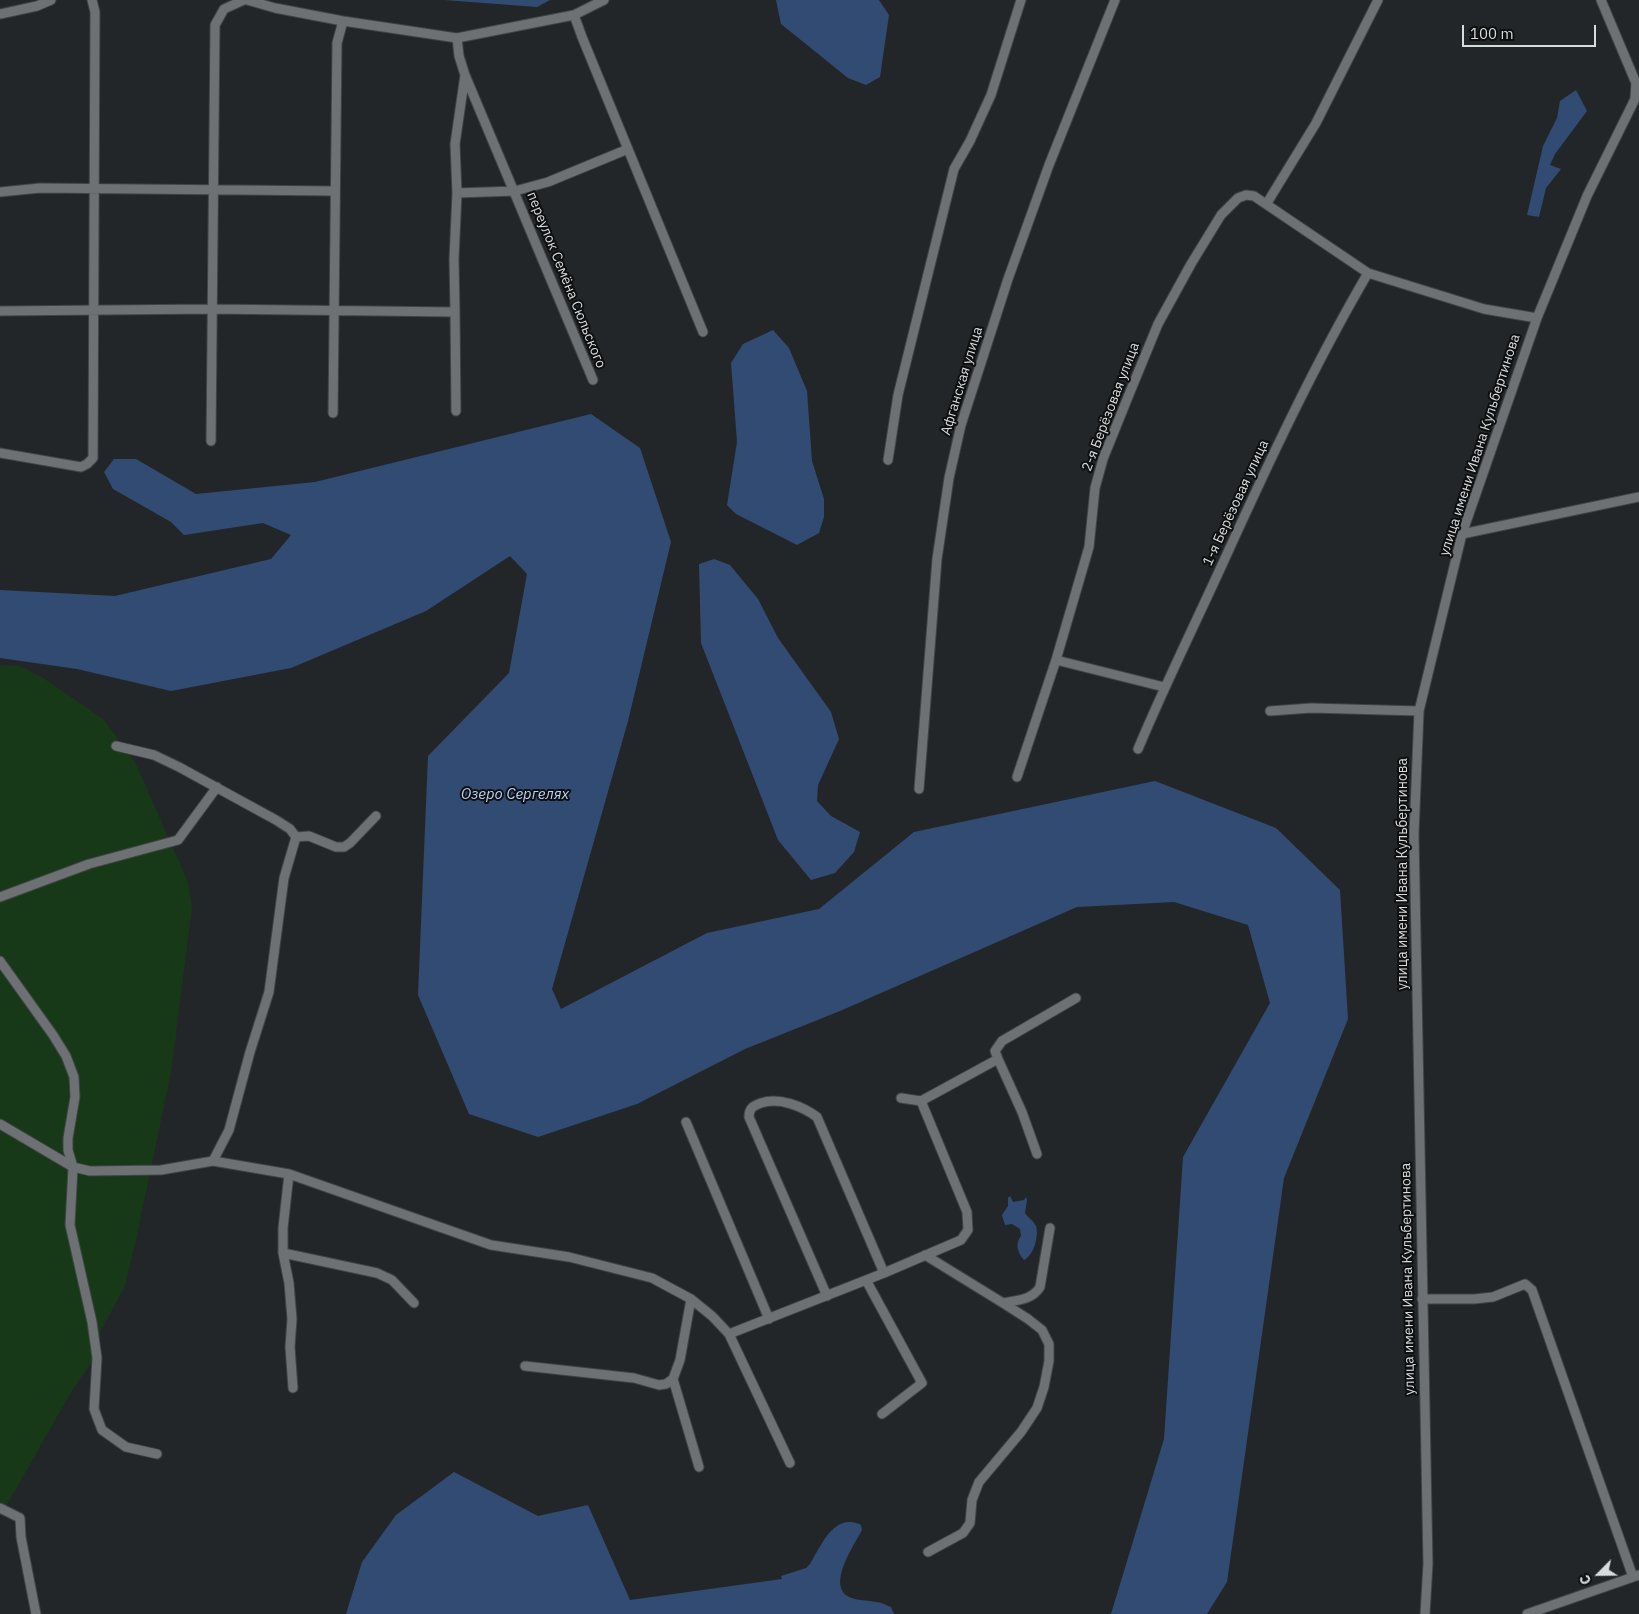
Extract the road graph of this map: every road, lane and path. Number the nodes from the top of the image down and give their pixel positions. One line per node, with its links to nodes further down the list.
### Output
1 (51, 0): 9 (street)
2 (92, 0): 15 (street)
3 (245, 0): 11 (street); 16 (street)
4 (604, 0): 10 (street)
5 (1020, 0): 35 (street)
6 (1115, 0): 46 (street, Афганская улица)
7 (1378, 0): 21 (street)
8 (1601, 0): 28 (street, улица имени Ивана Кульбертинова)
9 (0, 14)
10 (574, 15): 12 (street); 14 (street)
11 (343, 21): 12 (street); 17 (street)
12 (458, 38): 13 (street, переулок Семёна Сюльского)
13 (466, 75): 18 (street, переулок Семёна Сюльского); 20 (street)
14 (628, 149): 18 (street, переулок Семёна Сюльского); 29 (street)
15 (94, 189): 16 (street); 19 (street); 26 (street)
16 (215, 190): 17 (street); 23 (street)
17 (334, 191): 24 (street)
18 (514, 191): 20 (street, переулок Семёна Сюльского); 30 (street, переулок Семёна Сюльского)
19 (0, 192)
20 (457, 193): 27 (street)
21 (1267, 203): 22 (street); 38 (street, 2-я Берёзовая улица)
22 (1368, 273): 28 (street); 39 (street, 1-я Берёзовая улица)
23 (213, 309): 24 (street); 26 (street); 33 (street)
24 (334, 310): 27 (street); 32 (street)
25 (0, 311): 26 (street)
26 (93, 311): 34 (street)
27 (455, 312): 31 (street)
28 (1537, 318): 37 (street, улица имени Ивана Кульбертинова)
29 (703, 332)
30 (593, 380)
31 (456, 412)
32 (333, 413)
33 (211, 441)
34 (0, 453)
35 (888, 460)
36 (1639, 497): 37 (street)
37 (1462, 534): 41 (street, улица имени Ивана Кульбертинова)
38 (1056, 660): 39 (street); 44 (street, 2-я Берёзовая улица)
39 (1164, 687): 43 (street, 1-я Берёзовая улица)
40 (1270, 711): 41 (street)
41 (1419, 711): 68 (street, улица имени Ивана Кульбертинова)
42 (116, 746): 45 (street)
43 (1138, 749)
44 (1017, 777)
45 (217, 787): 48 (street); 49 (street)
46 (918, 789)
47 (376, 816): 48 (street)
48 (296, 837): 58 (street)
49 (0, 897)
50 (0, 961): 59 (street)
51 (1076, 998): 52 (street)
52 (998, 1059): 54 (street); 57 (street)
53 (901, 1098): 54 (street)
54 (921, 1101): 63 (street)
55 (686, 1122): 71 (street)
56 (0, 1124): 59 (street)
57 (1037, 1154)
58 (213, 1162): 59 (street); 60 (street)
59 (73, 1167): 77 (street)
60 (289, 1174): 62 (street); 67 (street)
61 (1050, 1228): 69 (street)
62 (283, 1253): 70 (street); 75 (street)
63 (925, 1255): 64 (street); 69 (street)
64 (884, 1273): 65 (street); 66 (street)
65 (866, 1280): 66 (street); 76 (street)
66 (827, 1296): 71 (street)
67 (691, 1299): 72 (street); 74 (street)
68 (1422, 1299): 82 (street); 84 (street, улица имени Ивана Кульбертинова)
69 (1003, 1302): 81 (street)
70 (414, 1303)
71 (769, 1319): 72 (street)
72 (729, 1334): 78 (street)
73 (525, 1366): 74 (street)
74 (673, 1379): 79 (street)
75 (293, 1388)
76 (882, 1414)
77 (156, 1454)
78 (790, 1463)
79 (699, 1467)
80 (0, 1508): 83 (street)
81 (928, 1552)
82 (1636, 1576): 85 (street)
83 (36, 1614)
84 (1425, 1614)
85 (1527, 1614)

